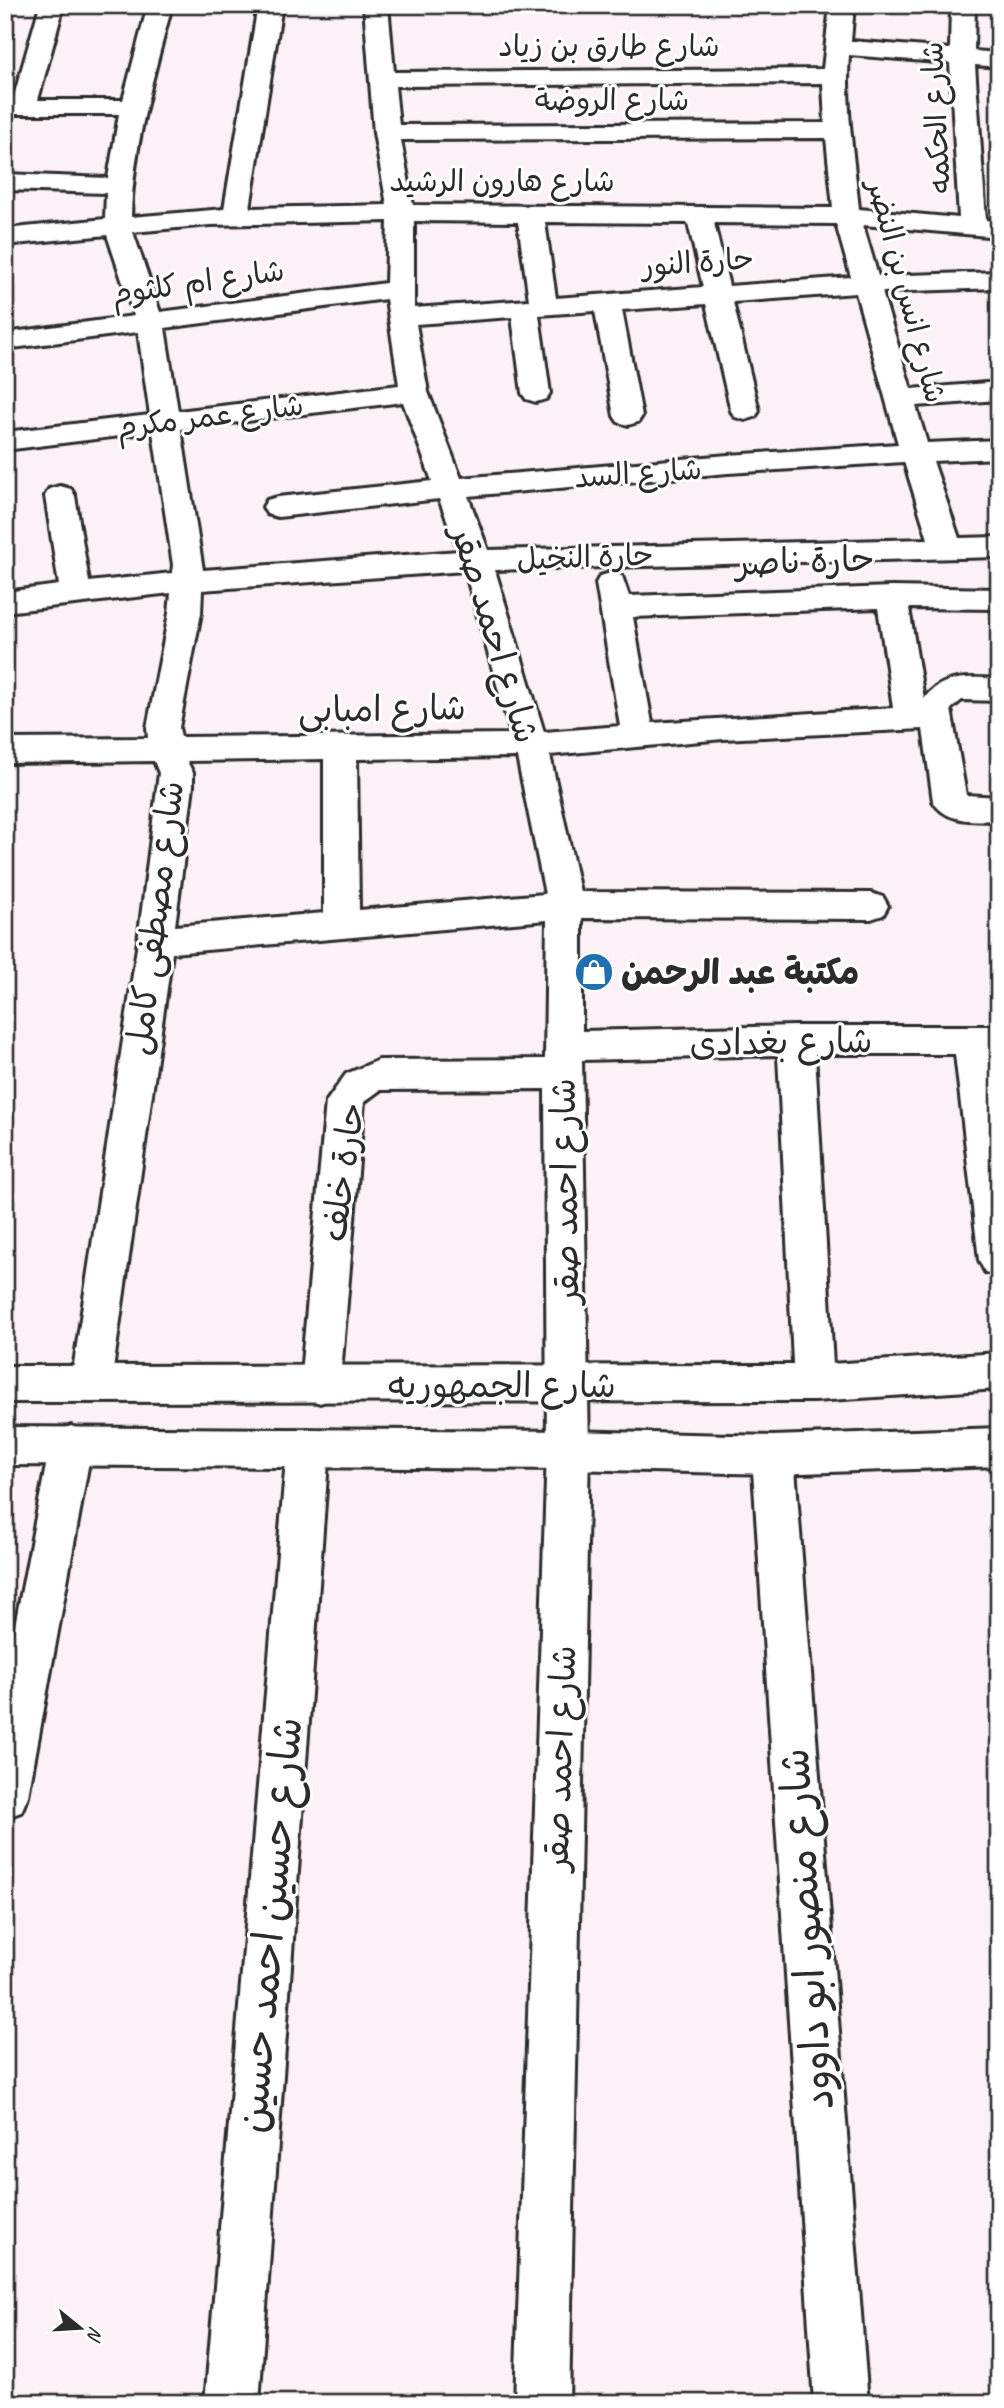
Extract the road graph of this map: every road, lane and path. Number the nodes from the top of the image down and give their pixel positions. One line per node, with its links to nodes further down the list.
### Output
1 (52, 5): 12 (street)
2 (160, 5): 13 (street, شارع مصطفى كامل)
3 (270, 5): 21 (street)
4 (376, 5): 11 (street, شارع احمد صقر)
5 (842, 5): 7 (street, شارع انس بن النضر)
6 (963, 5): 8 (street, شارع الحكمه)
7 (839, 47): 8 (street); 10 (street, شارع انس بن النضر)
8 (962, 57): 9 (street); 24 (street, شارع الحكمه)
9 (999, 60)
10 (835, 76): 11 (street, شارع طارق بن زياد); 14 (street, شارع انس بن النضر)
11 (383, 79): 15 (street, شارع احمد صقر)
12 (14, 107): 13 (street)
13 (133, 107): 17 (street, شارع مصطفى كامل)
14 (838, 130): 15 (street, شارع الروضة); 22 (street, شارع انس بن النضر)
15 (387, 133): 18 (street, شارع احمد صقر)
16 (5, 182): 17 (street)
17 (119, 186): 23 (street, شارع مصطفى كامل)
18 (401, 213): 19 (street, شارع هارون الرشيد); 21 (street, شارع هارون الرشيد); 30 (street, شارع احمد صقر)
19 (530, 213): 20 (street, شارع هارون الرشيد); 31 (street)
20 (699, 214): 22 (street, شارع هارون الرشيد); 28 (street)
21 (236, 216): 23 (street, شارع هارون الرشيد)
22 (847, 216): 24 (street, شارع هارون الرشيد); 27 (street, شارع انس بن النضر)
23 (118, 225): 25 (street, شارع هارون الرشيد); 32 (street, شارع مصطفى كامل)
24 (986, 228)
25 (5, 237)
26 (999, 280): 27 (street, حارة النور)
27 (866, 284): 28 (street, حارة النور); 37 (street, شارع انس بن النضر)
28 (717, 294): 29 (street, حارة النور); 38 (street)
29 (607, 302): 31 (street, حارة النور); 39 (street)
30 (400, 303): 31 (street, حارة النور); 32 (street, شارع ام كلثوم); 35 (street, شارع احمد صقر)
31 (534, 307): 36 (street)
32 (150, 322): 33 (street, شارع ام كلثوم); 40 (street, شارع مصطفى كامل)
33 (5, 341)
34 (999, 390): 37 (street)
35 (414, 392): 40 (street, شارع عمر مكرم); 44 (street, شارع احمد صقر)
36 (536, 393)
37 (901, 398): 43 (street, شارع انس بن النضر)
38 (745, 411)
39 (628, 416)
40 (167, 421): 41 (street, شارع عمر مكرم); 51 (street, شارع مصطفى كامل)
41 (5, 441)
42 (999, 449): 43 (street, شارع السد)
43 (915, 452): 44 (street, شارع السد); 47 (street, شارع انس بن النضر)
44 (449, 487): 46 (street, شارع السد); 50 (street, شارع احمد صقر)
45 (60, 496): 52 (street)
46 (278, 507)
47 (946, 546): 48 (street, حارة النخيل); 49 (street, حارة النخيل)
48 (999, 547)
49 (606, 557): 50 (street, حارة النخيل); 56 (street)
50 (477, 560): 51 (street, حارة النخيل); 60 (street, شارع احمد صقر)
51 (188, 581): 52 (street, حارة النخيل); 63 (street, شارع مصطفى كامل)
52 (76, 594): 55 (street, حارة النخيل)
53 (892, 597): 54 (street, حارة ناصر); 56 (street, حارة ناصر); 58 (street)
54 (999, 599)
55 (5, 602)
56 (615, 607): 59 (street)
57 (999, 690): 58 (street)
58 (924, 714): 59 (street, شارع امبابى); 64 (street)
59 (638, 736): 60 (street, شارع امبابى)
60 (531, 745): 61 (street, شارع امبابى); 65 (street, شارع احمد صقر)
61 (340, 748): 63 (street, شارع امبابى); 67 (street)
62 (5, 751): 63 (street, شارع امبابى)
63 (166, 751): 68 (street, شارع مصطفى كامل)
64 (999, 809)
65 (565, 905): 66 (street); 67 (street); 71 (street, شارع احمد صقر)
66 (871, 906)
67 (342, 925): 68 (street)
68 (156, 941): 76 (street, شارع مصطفى كامل)
69 (796, 1040): 70 (street, شارع بغدادى); 71 (street, شارع بغدادى); 74 (street)
70 (986, 1040): 72 (street)
71 (563, 1060): 77 (street, حارة خلف); 78 (street, شارع احمد صقر)
72 (999, 1260)
73 (999, 1371): 74 (street, شارع الجمهوريه)
74 (814, 1383): 78 (street, شارع الجمهوريه)
75 (5, 1384): 76 (street, شارع الجمهوريه)
76 (91, 1384): 77 (street, شارع الجمهوريه)
77 (320, 1385): 78 (street, شارع الجمهوريه)
78 (567, 1385): 83 (street, شارع احمد صقر)
79 (71, 1445): 80 (street, شارع الجمهوريه); 82 (street, شارع الجمهوريه); 85 (street)
80 (5, 1446)
81 (999, 1447): 84 (street, شارع الجمهوريه)
82 (308, 1448): 83 (street, شارع الجمهوريه); 86 (street, شارع حسين احمد حسين)
83 (568, 1450): 84 (street, شارع الجمهوريه); 87 (street, شارع احمد صقر)
84 (773, 1455): 88 (street, شارع منصور ابو داوود)
85 (5, 1796)
86 (232, 2403)
87 (542, 2403)
88 (841, 2403)

